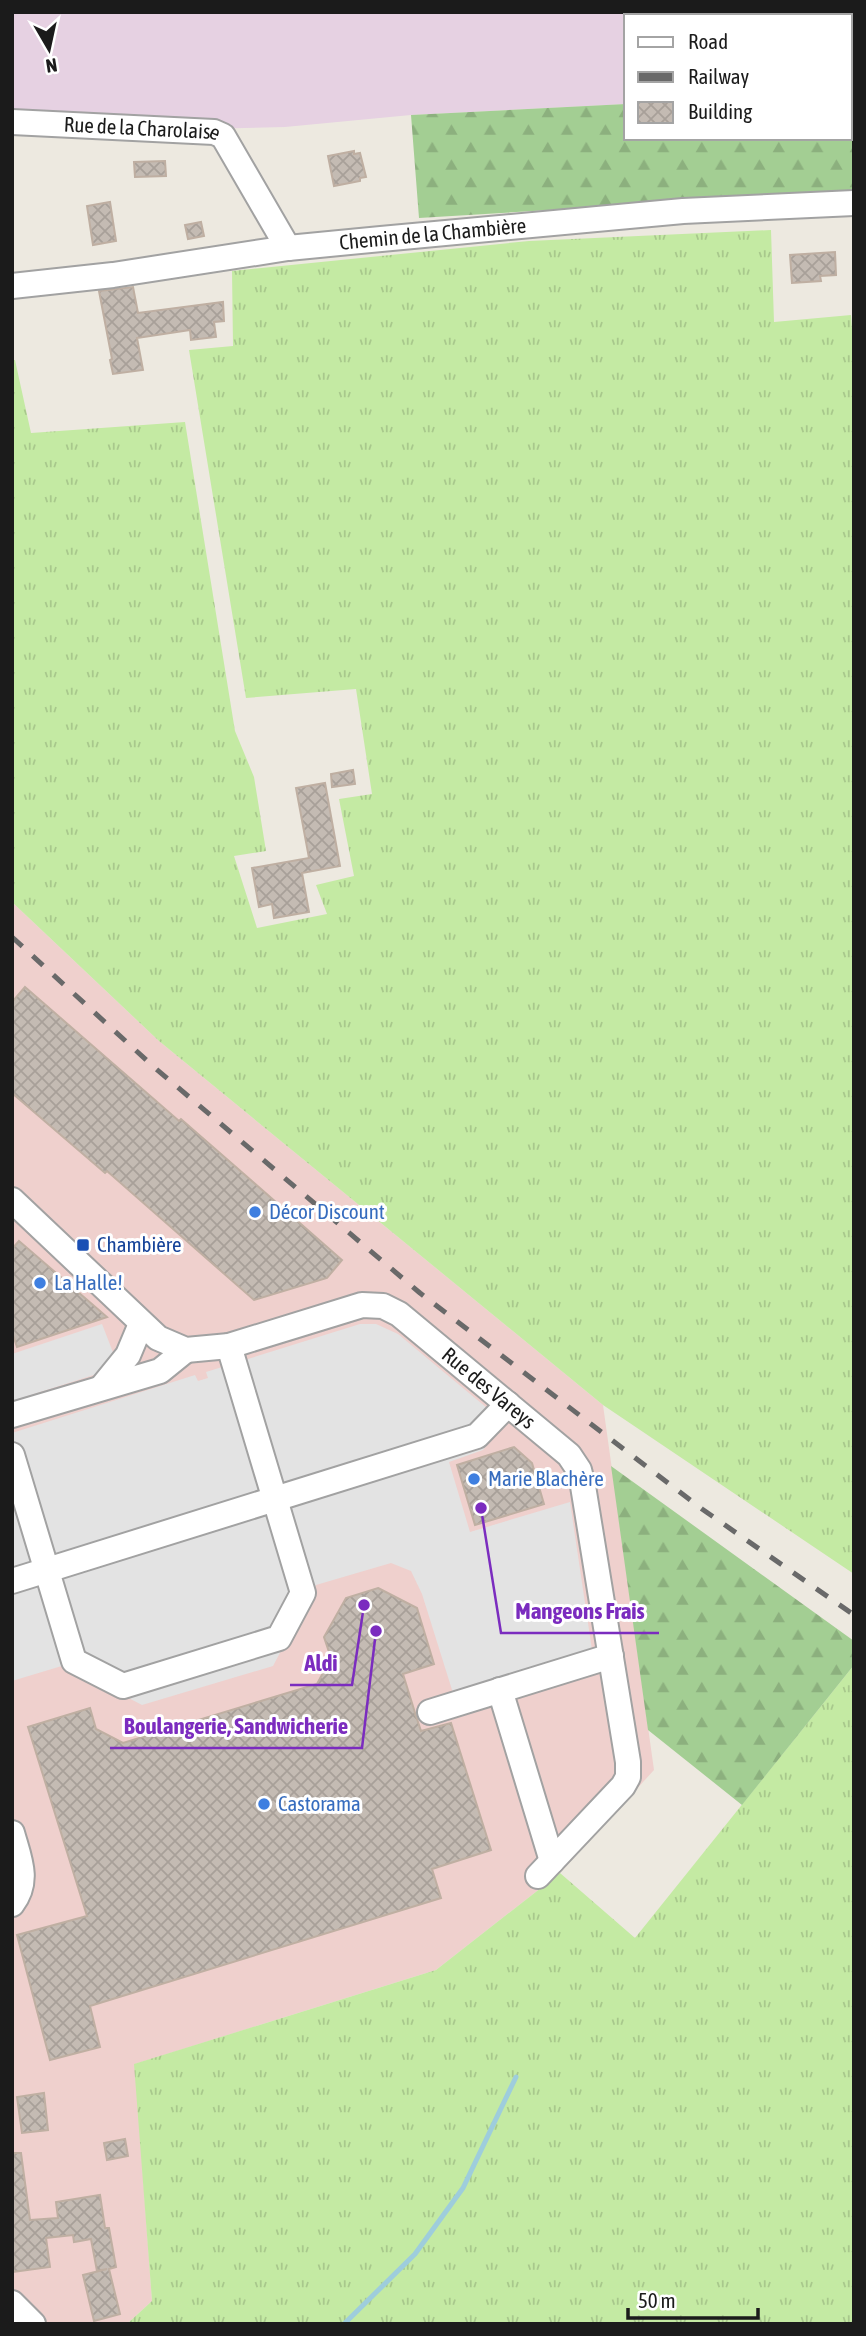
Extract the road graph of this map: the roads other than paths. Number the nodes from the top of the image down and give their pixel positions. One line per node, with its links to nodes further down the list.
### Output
1 (12, 122): 3 (street, Rue de la Charolaise)
2 (854, 204): 3 (street, Chemin de la Chambière)
3 (288, 248): 4 (street, Chemin de la Chambière)
4 (12, 286)
5 (12, 1200): 6 (street)
6 (141, 1324): 8 (street); 9 (street)
7 (229, 1346): 8 (street, Rue des Vareys); 10 (street, Rue des Vareys); 13 (street)
8 (186, 1350): 9 (street)
9 (102, 1387): 11 (street)
10 (508, 1404): 13 (street); 16 (street, Rue des Vareys)
11 (12, 1415)
12 (12, 1455): 14 (street)
13 (275, 1499): 14 (street); 14 (street)
14 (47, 1571): 15 (street)
15 (12, 1581)
16 (611, 1656): 17 (street); 17 (street, Rue des Vareys)
17 (500, 1690): 18 (street)
18 (430, 1712)
19 (12, 1833): 20 (street)
20 (12, 1904)
21 (12, 2303): 22 (street)
22 (33, 2324)

